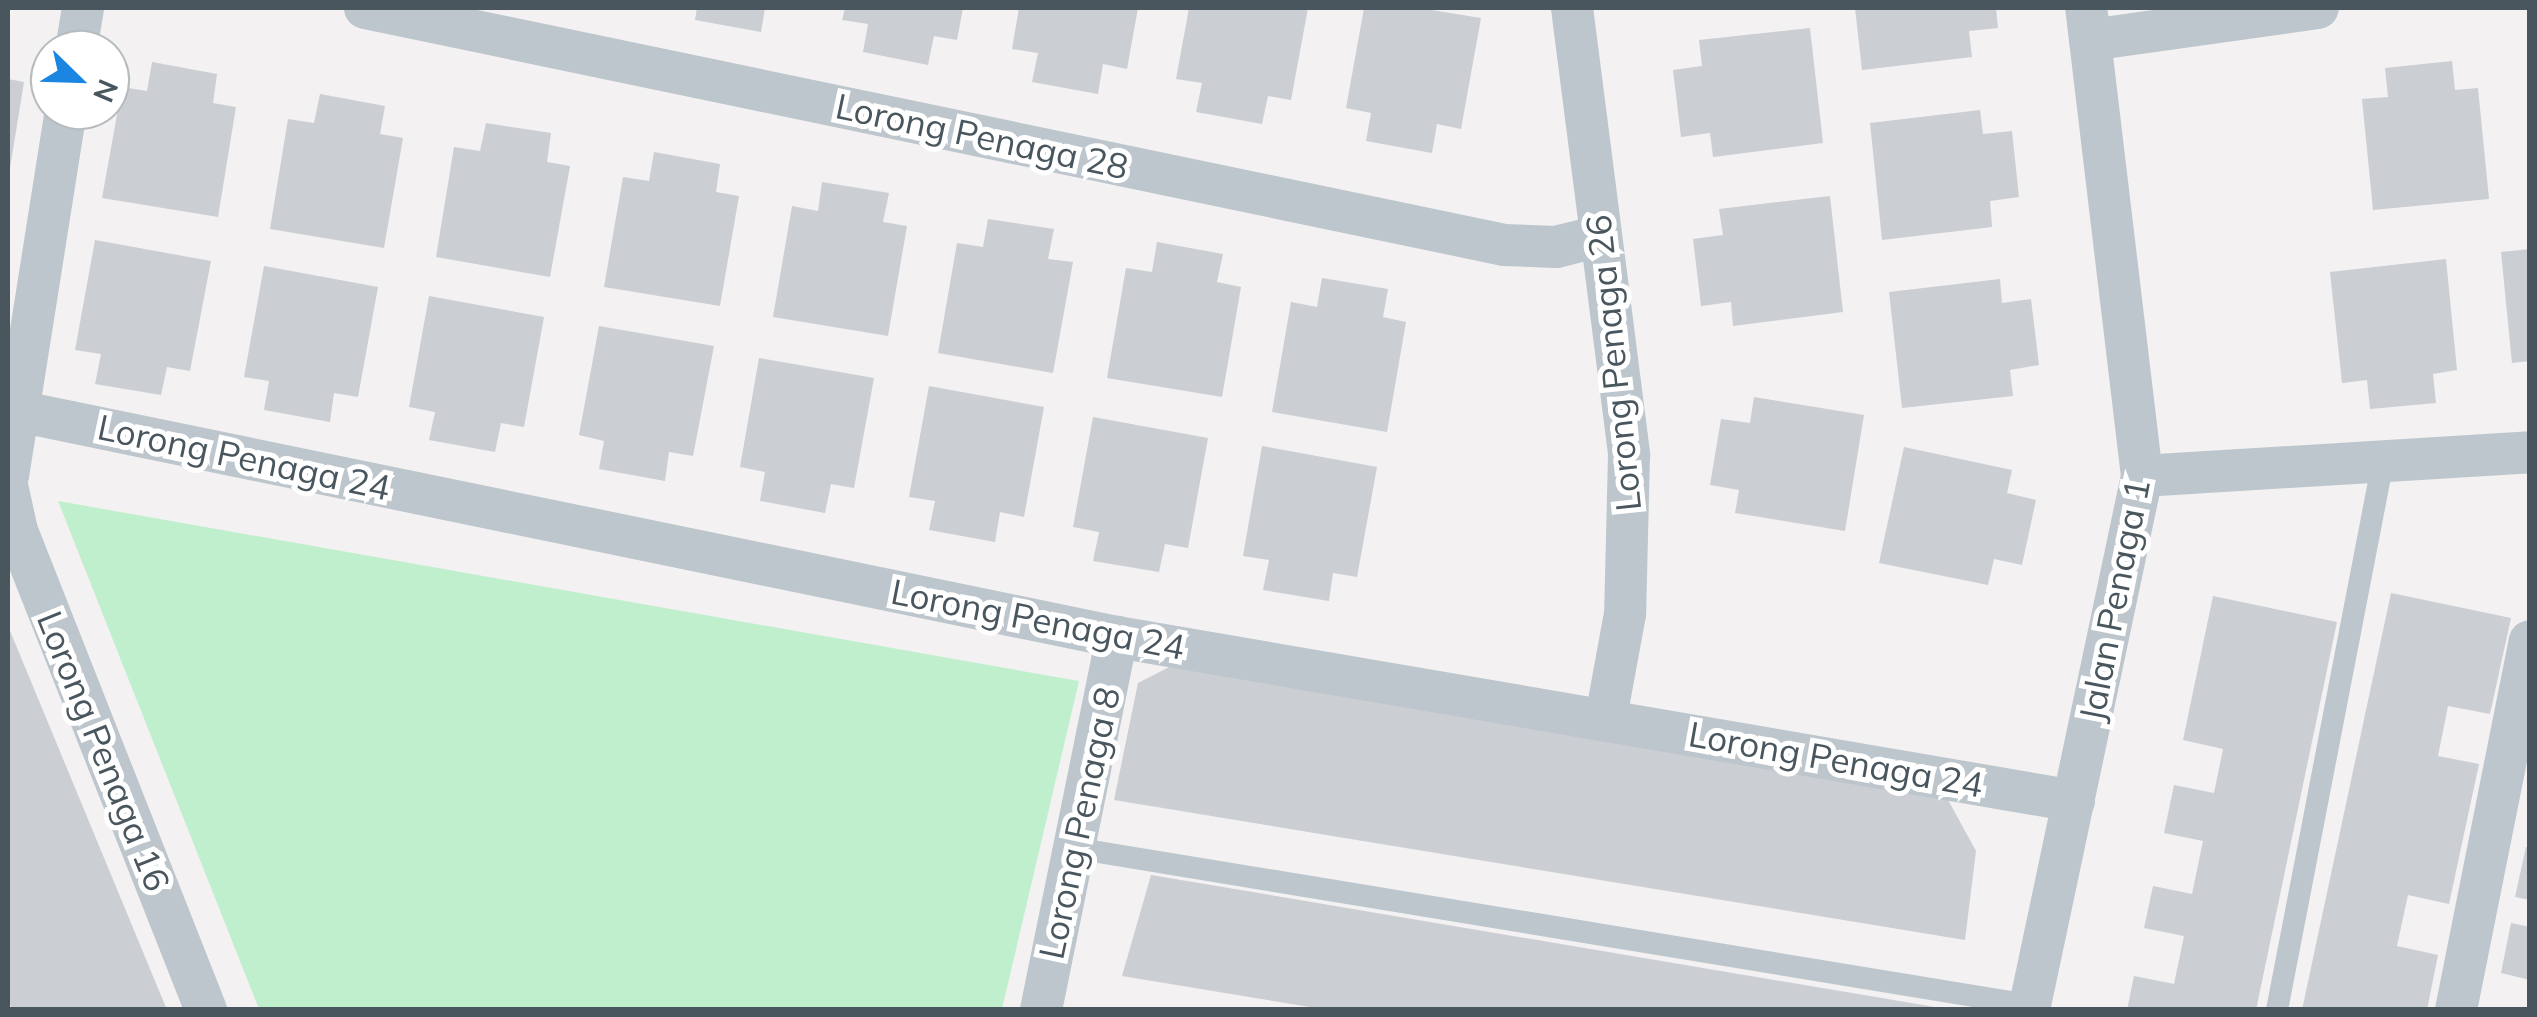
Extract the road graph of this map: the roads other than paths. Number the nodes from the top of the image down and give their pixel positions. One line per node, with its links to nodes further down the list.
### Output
1 (364, 8): 6 (street, Lorong Penaga 28)
2 (1572, 8): 6 (street, Lorong Penaga 26)
3 (2318, 8): 4 (street)
4 (2088, 24): 11 (street, Jalan Penaga 1)
5 (62, 130): 7 (street)
6 (1600, 236): 15 (street, Lorong Penaga 26)
7 (12, 410): 10 (street); 13 (street, Lorong Penaga 24)
8 (2530, 452): 9 (street)
9 (2383, 461): 11 (street); 21 (lane)
10 (8, 476)
11 (2142, 476): 16 (street, Jalan Penaga 1)
12 (8, 490): 19 (street, Lorong Penaga 16)
13 (1117, 637): 15 (street, Lorong Penaga 24); 17 (street, Lorong Penaga 8)
14 (2530, 641): 22 (street)
15 (1606, 718): 16 (street, Lorong Penaga 24)
16 (2074, 802): 18 (street, Jalan Penaga 1)
17 (1074, 848): 18 (lane); 20 (street, Lorong Penaga 8)
18 (2029, 1007)
19 (206, 1010)
20 (1041, 1010)
21 (2277, 1010)
22 (2456, 1010)

